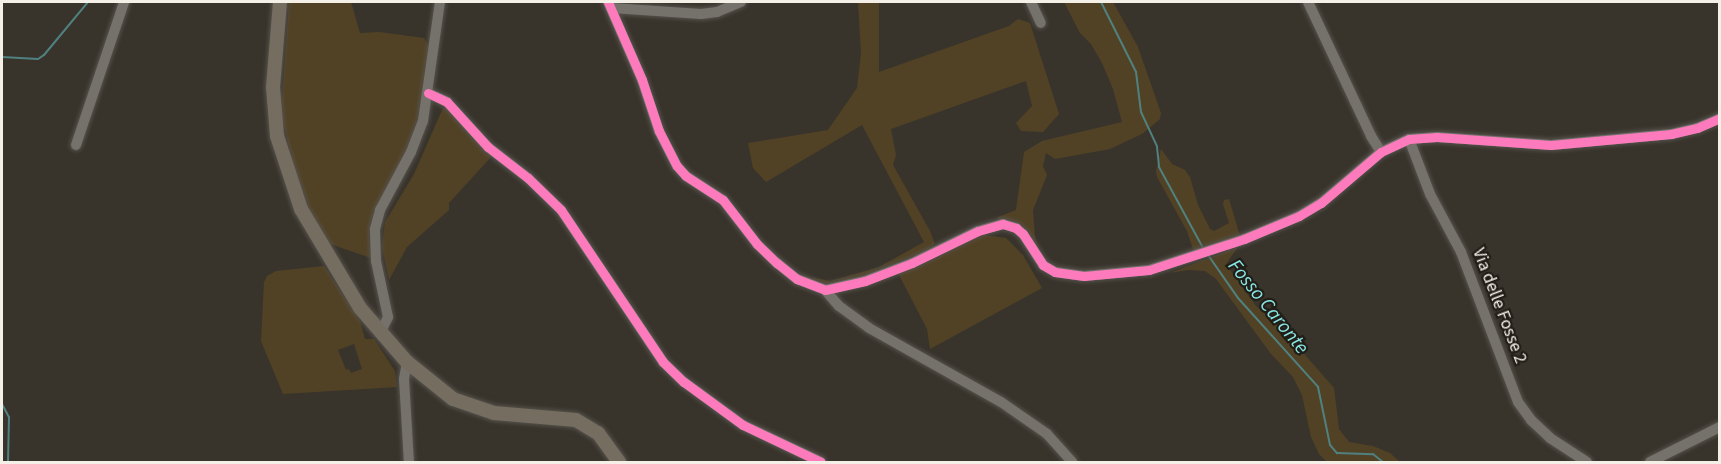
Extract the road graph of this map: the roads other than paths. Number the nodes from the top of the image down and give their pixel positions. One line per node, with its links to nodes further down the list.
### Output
1 (124, 2): 12 (street)
2 (280, 2): 15 (main road)
3 (440, 2): 9 (street)
4 (741, 2): 7 (street)
5 (1031, 2): 8 (street)
6 (1308, 2): 13 (street)
7 (610, 5): 14 (street)
8 (1041, 23)
9 (428, 93): 15 (street); 20 (street)
10 (1719, 118): 11 (street)
11 (1409, 139): 13 (street); 22 (street, Via delle Fosse 2)
12 (76, 145)
13 (1381, 152): 14 (street)
14 (825, 290): 21 (street)
15 (380, 333): 16 (main road)
16 (407, 362): 18 (street); 19 (main road)
17 (1719, 427): 23 (street)
18 (409, 462)
19 (619, 462)
20 (822, 462)
21 (1072, 462)
22 (1587, 462)
23 (1650, 462)

